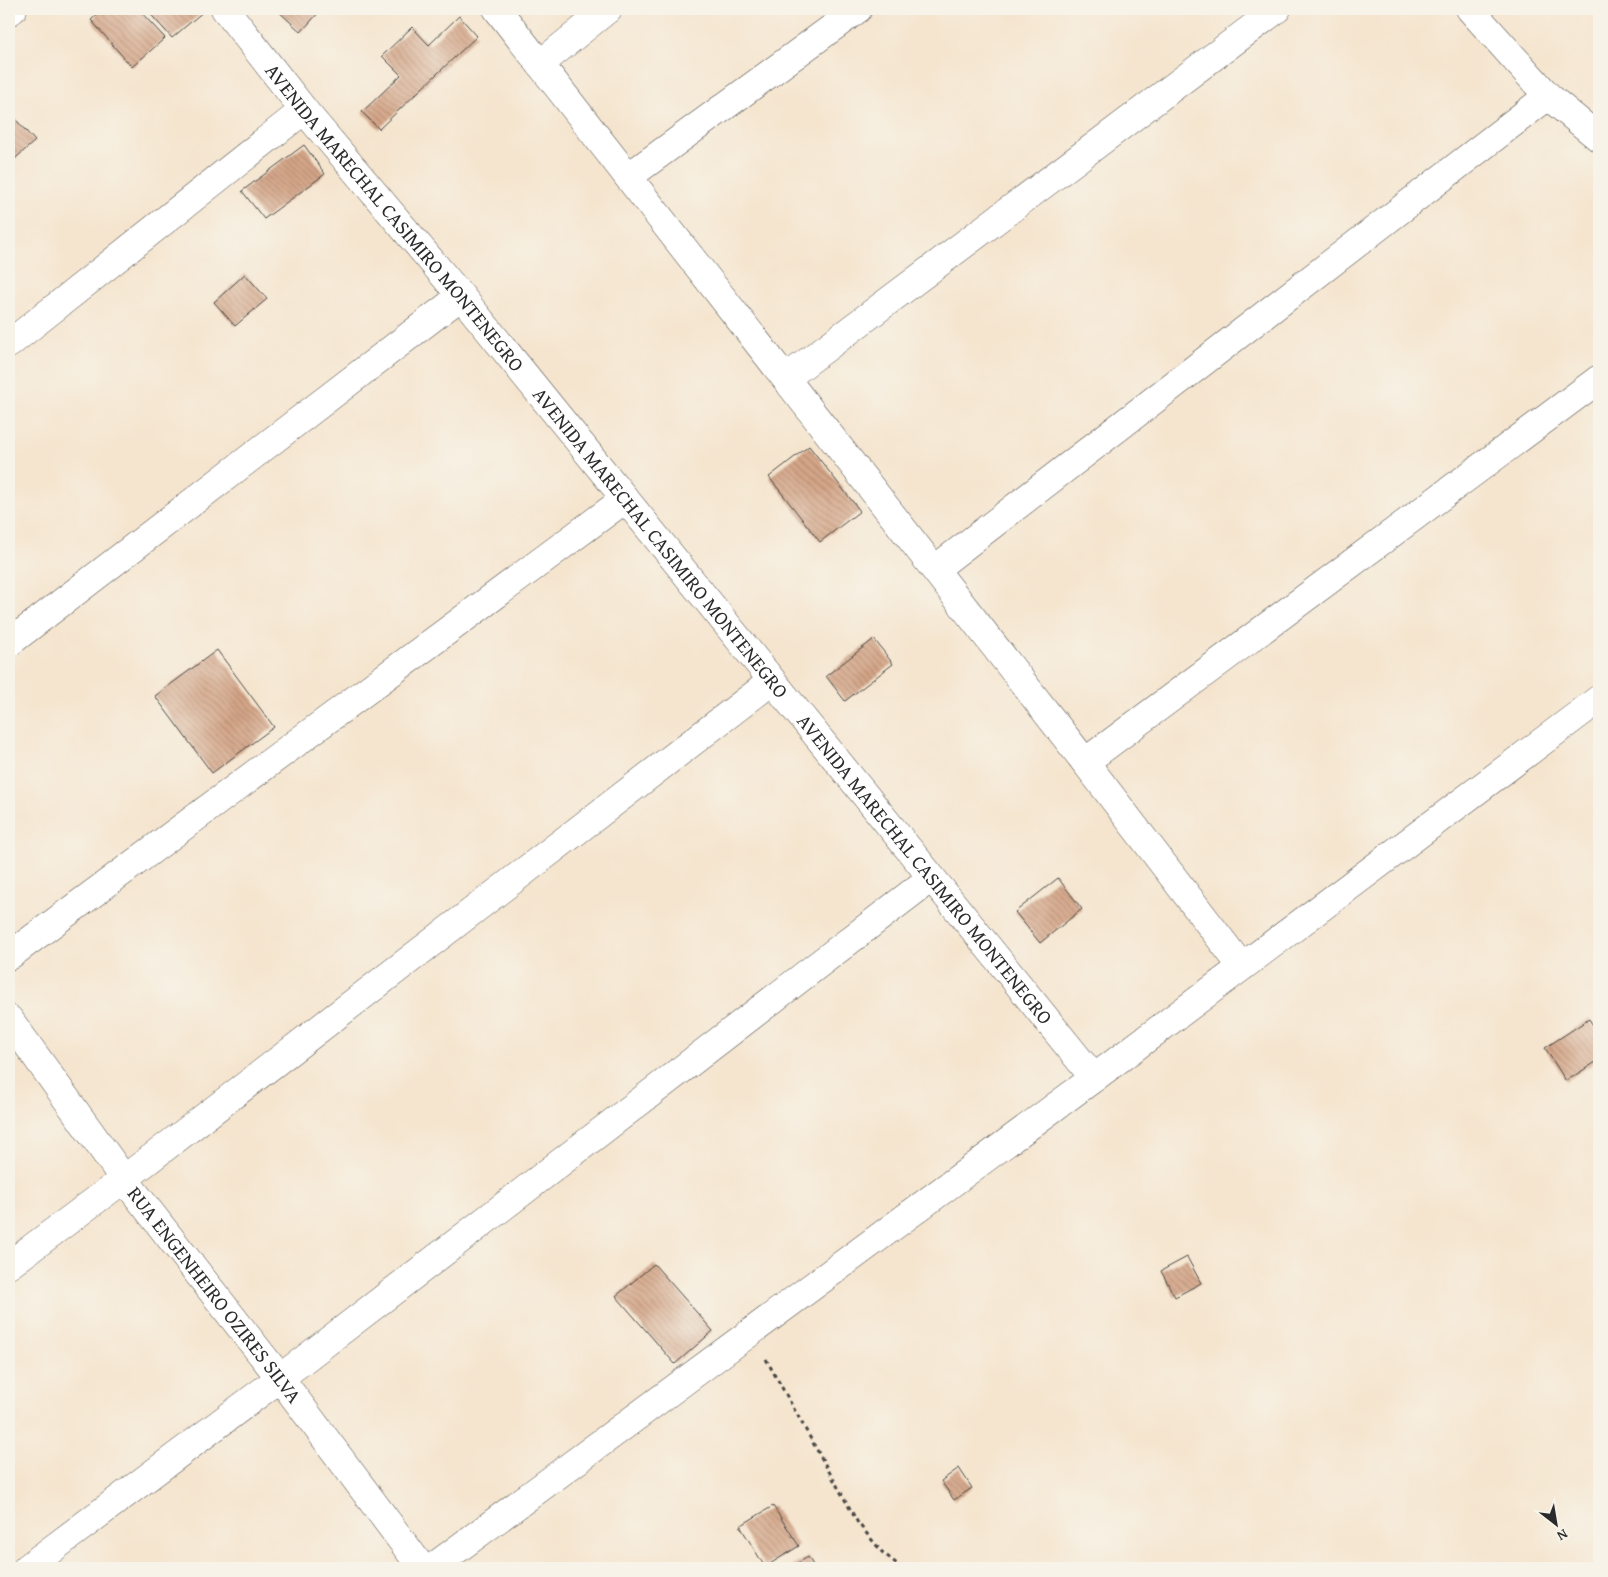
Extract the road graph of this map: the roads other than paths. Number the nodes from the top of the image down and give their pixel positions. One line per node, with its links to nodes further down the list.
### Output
1 (13, 9): 8 (street)
2 (225, 9): 11 (street, AVENIDA MARECHAL CASIMIRO MONTENEGRO)
3 (497, 9): 9 (street)
4 (608, 9): 9 (street)
5 (858, 9): 13 (street)
6 (1277, 9): 16 (street)
7 (1470, 9): 10 (street)
8 (9, 12)
9 (540, 64): 13 (street)
10 (1548, 96): 12 (street); 19 (street)
11 (304, 110): 14 (street, AVENIDA MARECHAL CASIMIRO MONTENEGRO); 15 (street)
12 (1599, 138)
13 (628, 177): 16 (street)
14 (461, 296): 18 (street, AVENIDA MARECHAL CASIMIRO MONTENEGRO); 20 (street)
15 (9, 344)
16 (786, 378): 19 (street)
17 (1599, 379): 23 (street)
18 (625, 499): 21 (street, AVENIDA MARECHAL CASIMIRO MONTENEGRO); 25 (street)
19 (934, 569): 23 (street)
20 (9, 643)
21 (772, 681): 24 (street, AVENIDA MARECHAL CASIMIRO MONTENEGRO); 29 (street)
22 (1599, 699): 26 (street)
23 (1086, 762): 26 (street)
24 (931, 878): 28 (street, AVENIDA MARECHAL CASIMIRO MONTENEGRO); 31 (street)
25 (9, 956)
26 (1242, 967): 28 (street)
27 (9, 1019): 29 (street, RUA ENGENHEIRO OZIRES SILVA)
28 (1094, 1078): 34 (street)
29 (124, 1179): 30 (street); 31 (street, RUA ENGENHEIRO OZIRES SILVA)
30 (9, 1265)
31 (280, 1378): 32 (street); 33 (street, RUA ENGENHEIRO OZIRES SILVA)
32 (27, 1568)
33 (422, 1568)
34 (432, 1568)

